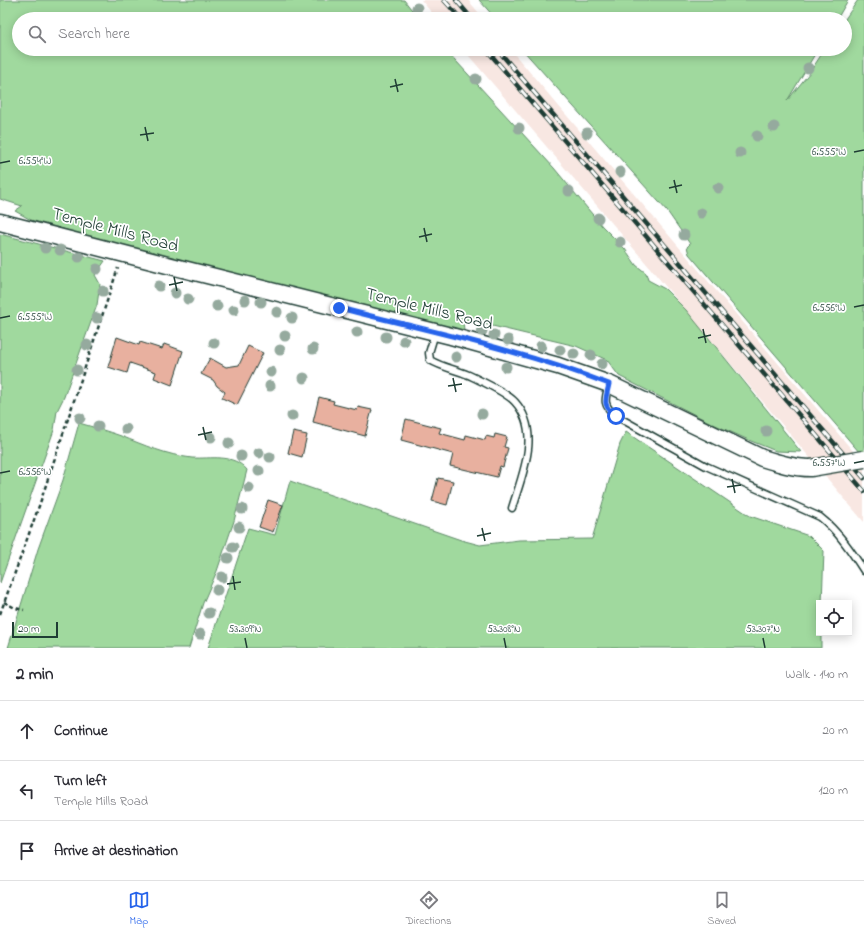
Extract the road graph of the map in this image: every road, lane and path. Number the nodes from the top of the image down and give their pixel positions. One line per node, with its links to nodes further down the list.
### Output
1 (0, 222): 2 (street, Temple Mills Road)
2 (123, 254): 3 (street, Temple Mills Road); 8 (path)
3 (435, 332): 4 (street, Temple Mills Road); 6 (lane)
4 (609, 384): 5 (street, Temple Mills Road, bridge); 7 (lane)
5 (864, 459)
6 (512, 508)
7 (864, 571)
8 (4, 602): 9 (path); 10 (path)
9 (24, 610)
10 (0, 614)

